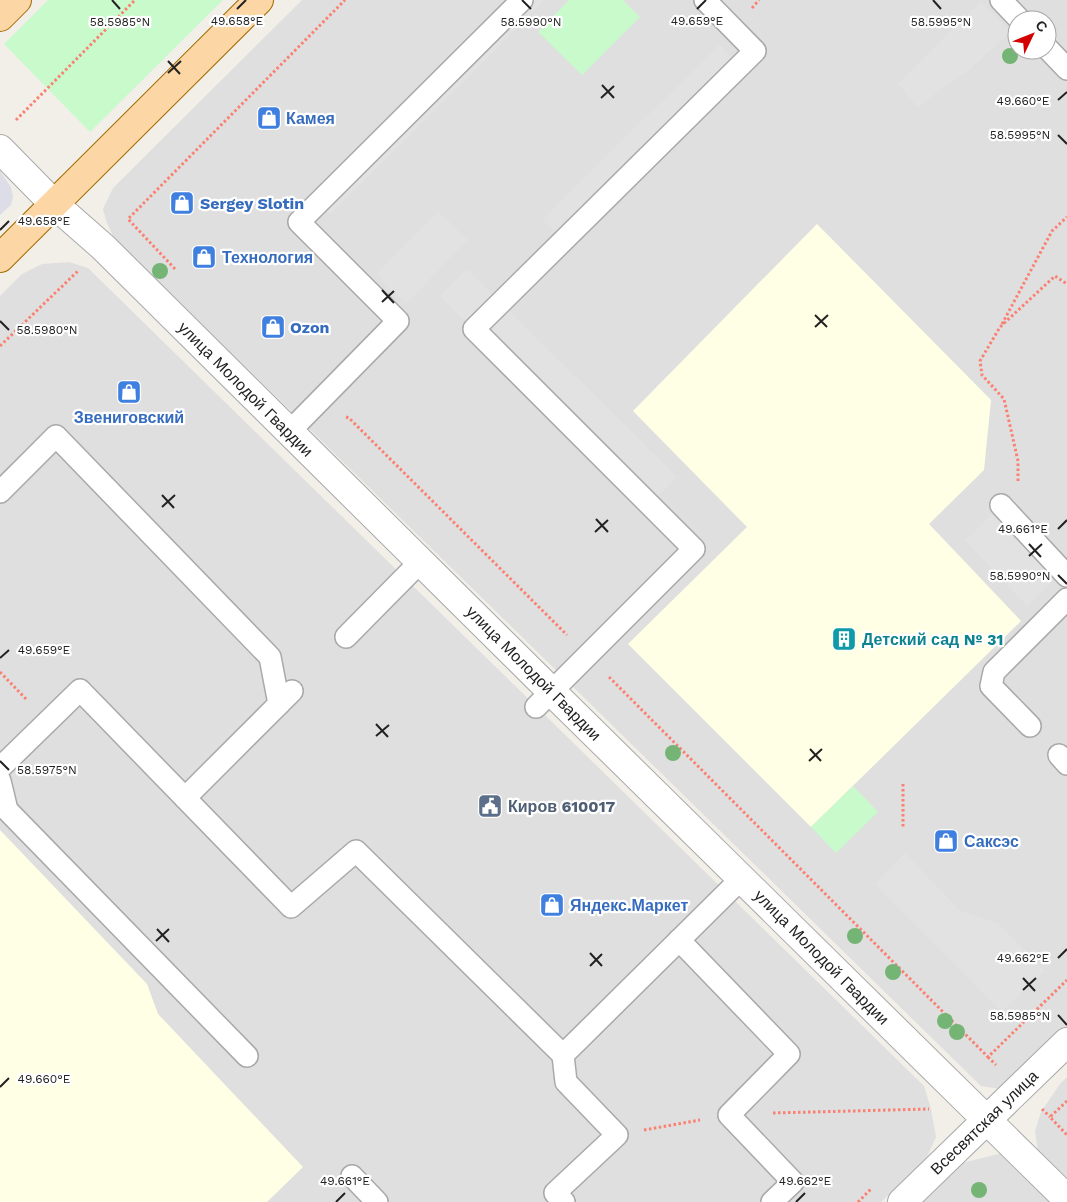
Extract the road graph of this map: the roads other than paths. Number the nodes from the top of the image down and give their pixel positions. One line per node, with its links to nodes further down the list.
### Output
1 (17, 0): 7 (main road)
2 (259, 0): 11 (main road)
3 (522, 0): 13 (lane)
4 (704, 0): 20 (lane)
5 (1001, 0): 6 (lane)
6 (1010, 10)
7 (0, 17)
8 (1057, 58): 9 (lane)
9 (1067, 69)
10 (6, 137): 11 (street, улица Молодой Гвардии)
11 (54, 204): 12 (main road); 13 (street, улица Молодой Гвардии)
12 (0, 258)
13 (289, 432): 16 (street, улица Молодой Гвардии)
14 (0, 492): 24 (lane)
15 (1001, 506): 17 (lane)
16 (421, 561): 19 (lane); 20 (street, улица Молодой Гвардии)
17 (1067, 576)
18 (1067, 599): 21 (lane)
19 (346, 637)
20 (544, 700): 25 (street, улица Молодой Гвардии)
21 (1030, 726)
22 (0, 768): 24 (lane)
23 (0, 781): 29 (lane)
24 (184, 798): 28 (lane)
25 (742, 878): 26 (lane); 30 (street, улица Молодой Гвардии)
26 (679, 940): 28 (lane); 35 (lane)
27 (1067, 1042): 30 (street, Всесвятская улица)
28 (562, 1055): 34 (lane)
29 (248, 1056)
30 (987, 1120): 32 (street, улица Молодой Гвардии); 36 (street, Всесвятская улица)
31 (352, 1176): 33 (lane)
32 (1067, 1199)
33 (377, 1202)
34 (564, 1202)
35 (772, 1202)
36 (902, 1202)

